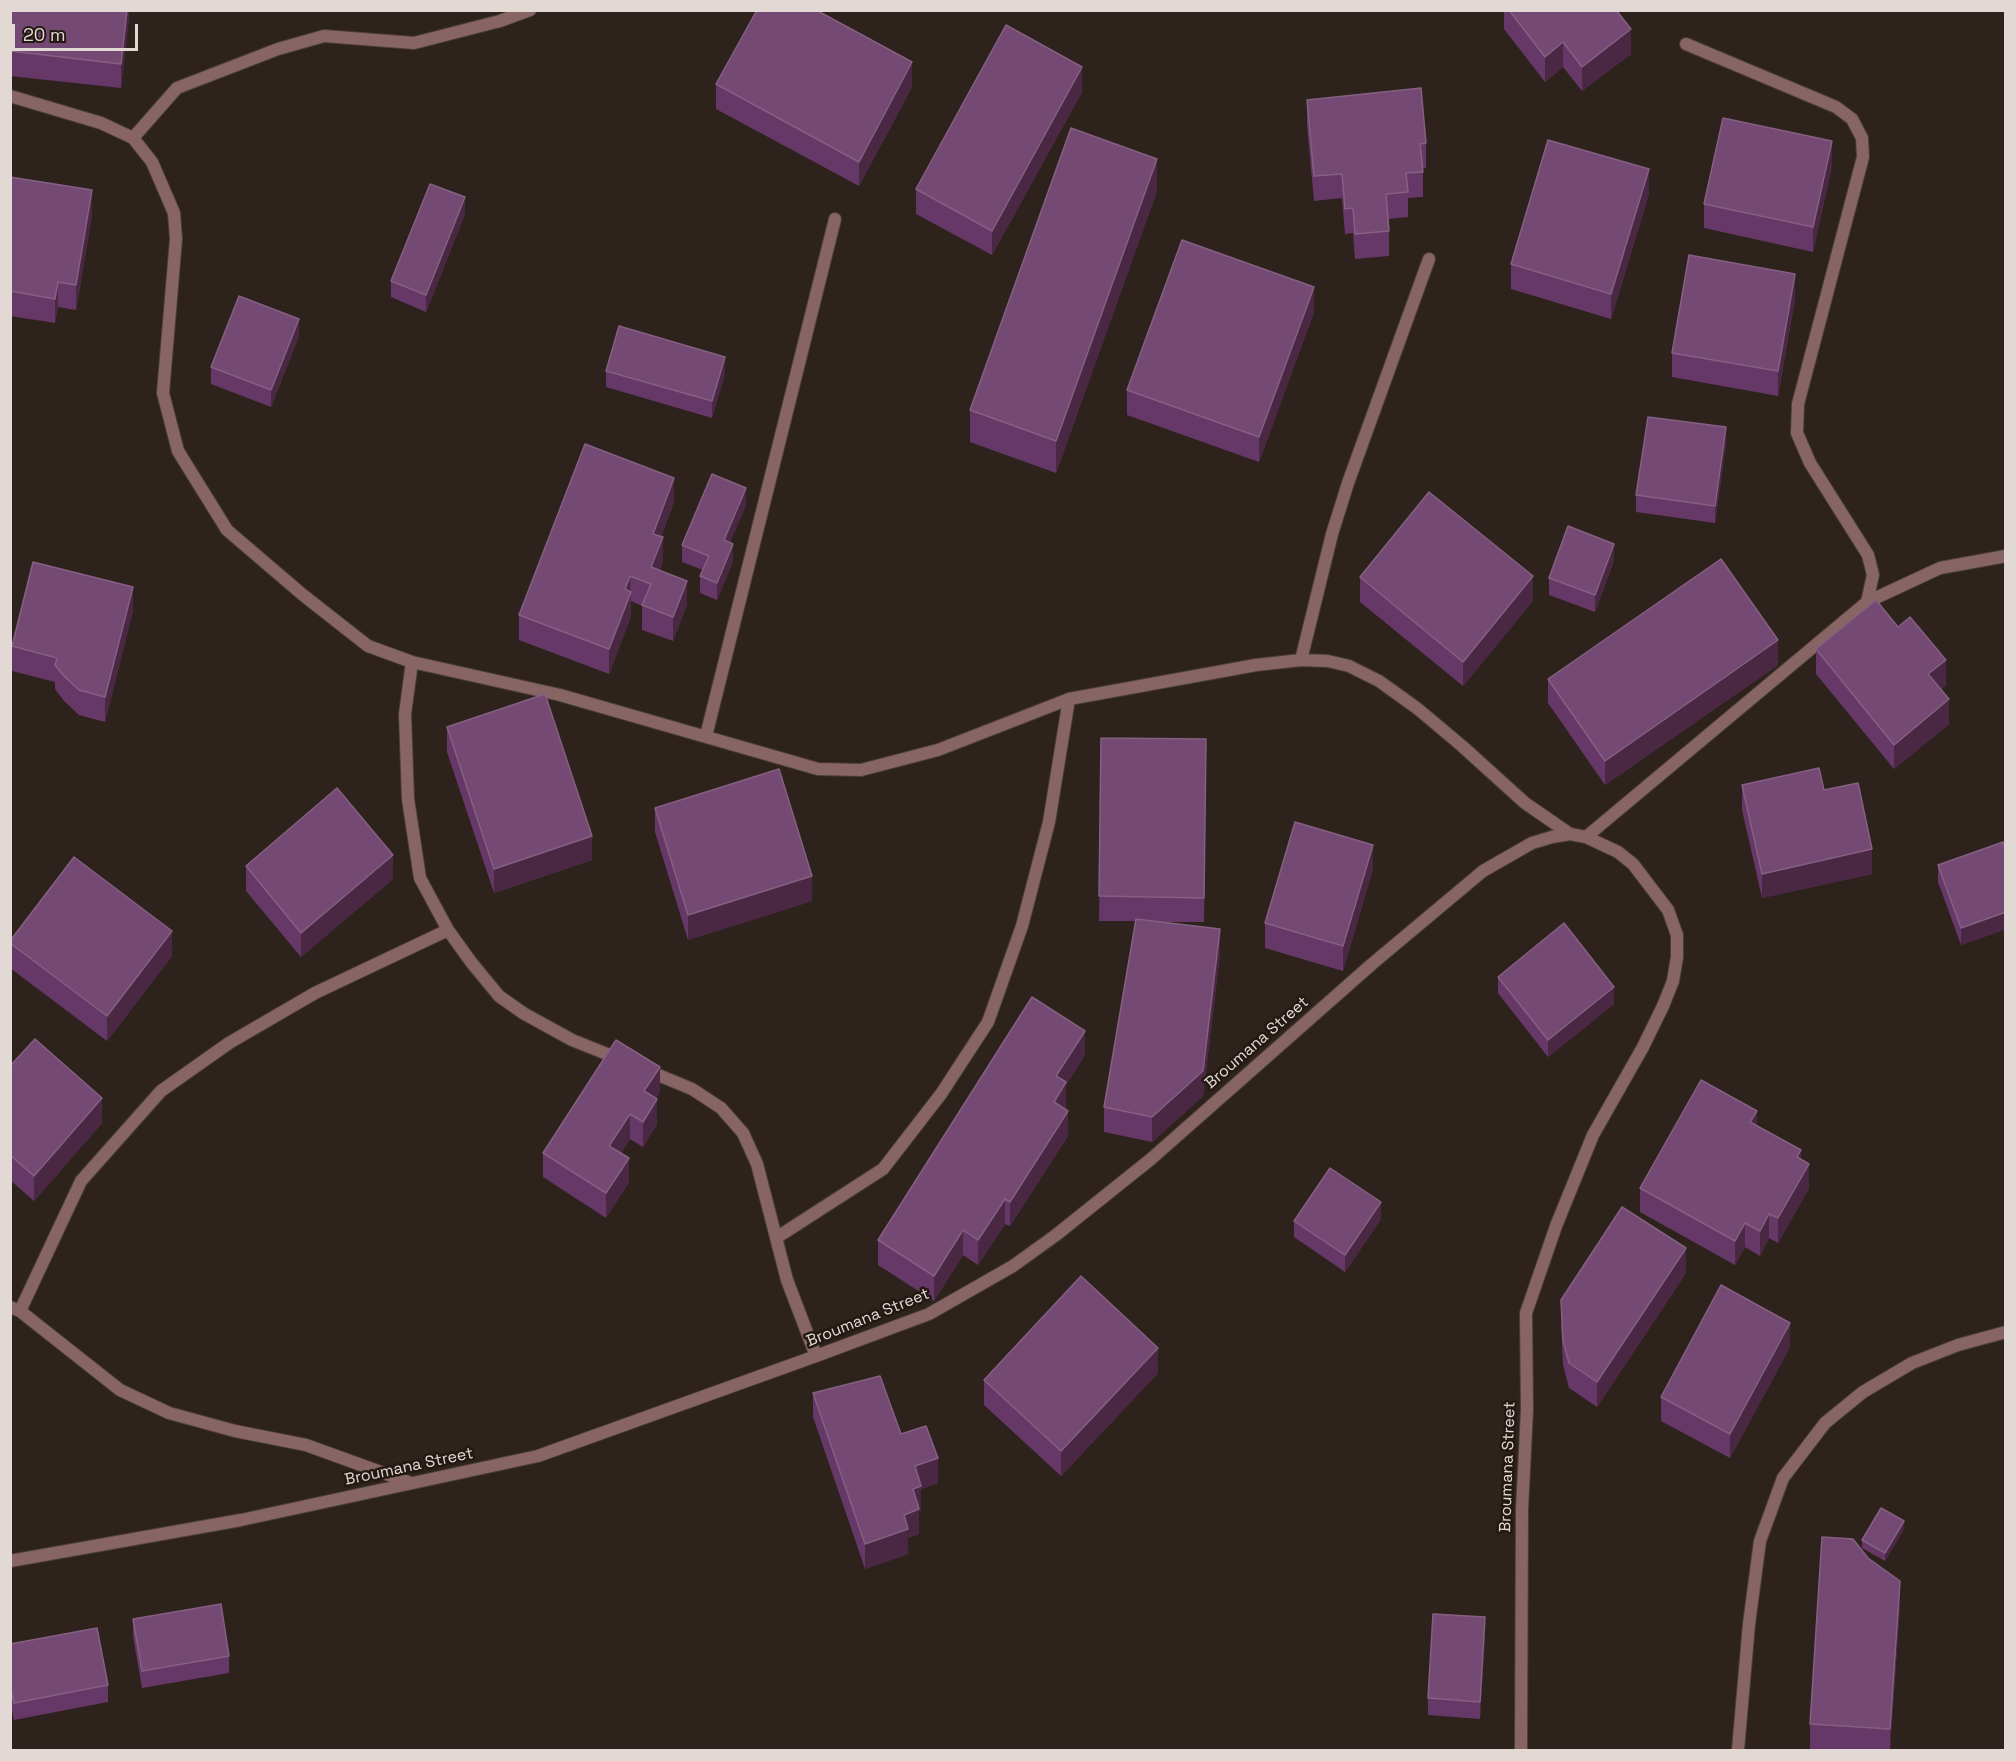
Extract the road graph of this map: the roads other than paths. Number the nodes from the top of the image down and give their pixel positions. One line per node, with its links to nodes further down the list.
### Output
1 (530, 10): 4 (street)
2 (1686, 44): 8 (street)
3 (10, 96): 4 (street)
4 (133, 138): 10 (street)
5 (835, 219): 12 (street)
6 (1429, 258): 9 (street)
7 (2006, 556): 8 (street)
8 (1867, 602): 14 (street)
9 (1301, 660): 11 (street); 13 (street)
10 (412, 663): 12 (street); 15 (street)
11 (1069, 699): 12 (street); 16 (street)
12 (706, 736)
13 (1569, 834): 14 (street, Broumana Street); 19 (street, Broumana Street)
14 (1586, 837): 22 (street, Broumana Street)
15 (448, 930): 16 (street); 17 (street)
16 (776, 1238): 19 (street)
17 (15, 1309): 20 (street)
18 (2006, 1332): 23 (street)
19 (816, 1356): 20 (street, Broumana Street)
20 (411, 1483): 21 (street, Broumana Street)
21 (10, 1561)
22 (1521, 1750)
23 (1738, 1750)

